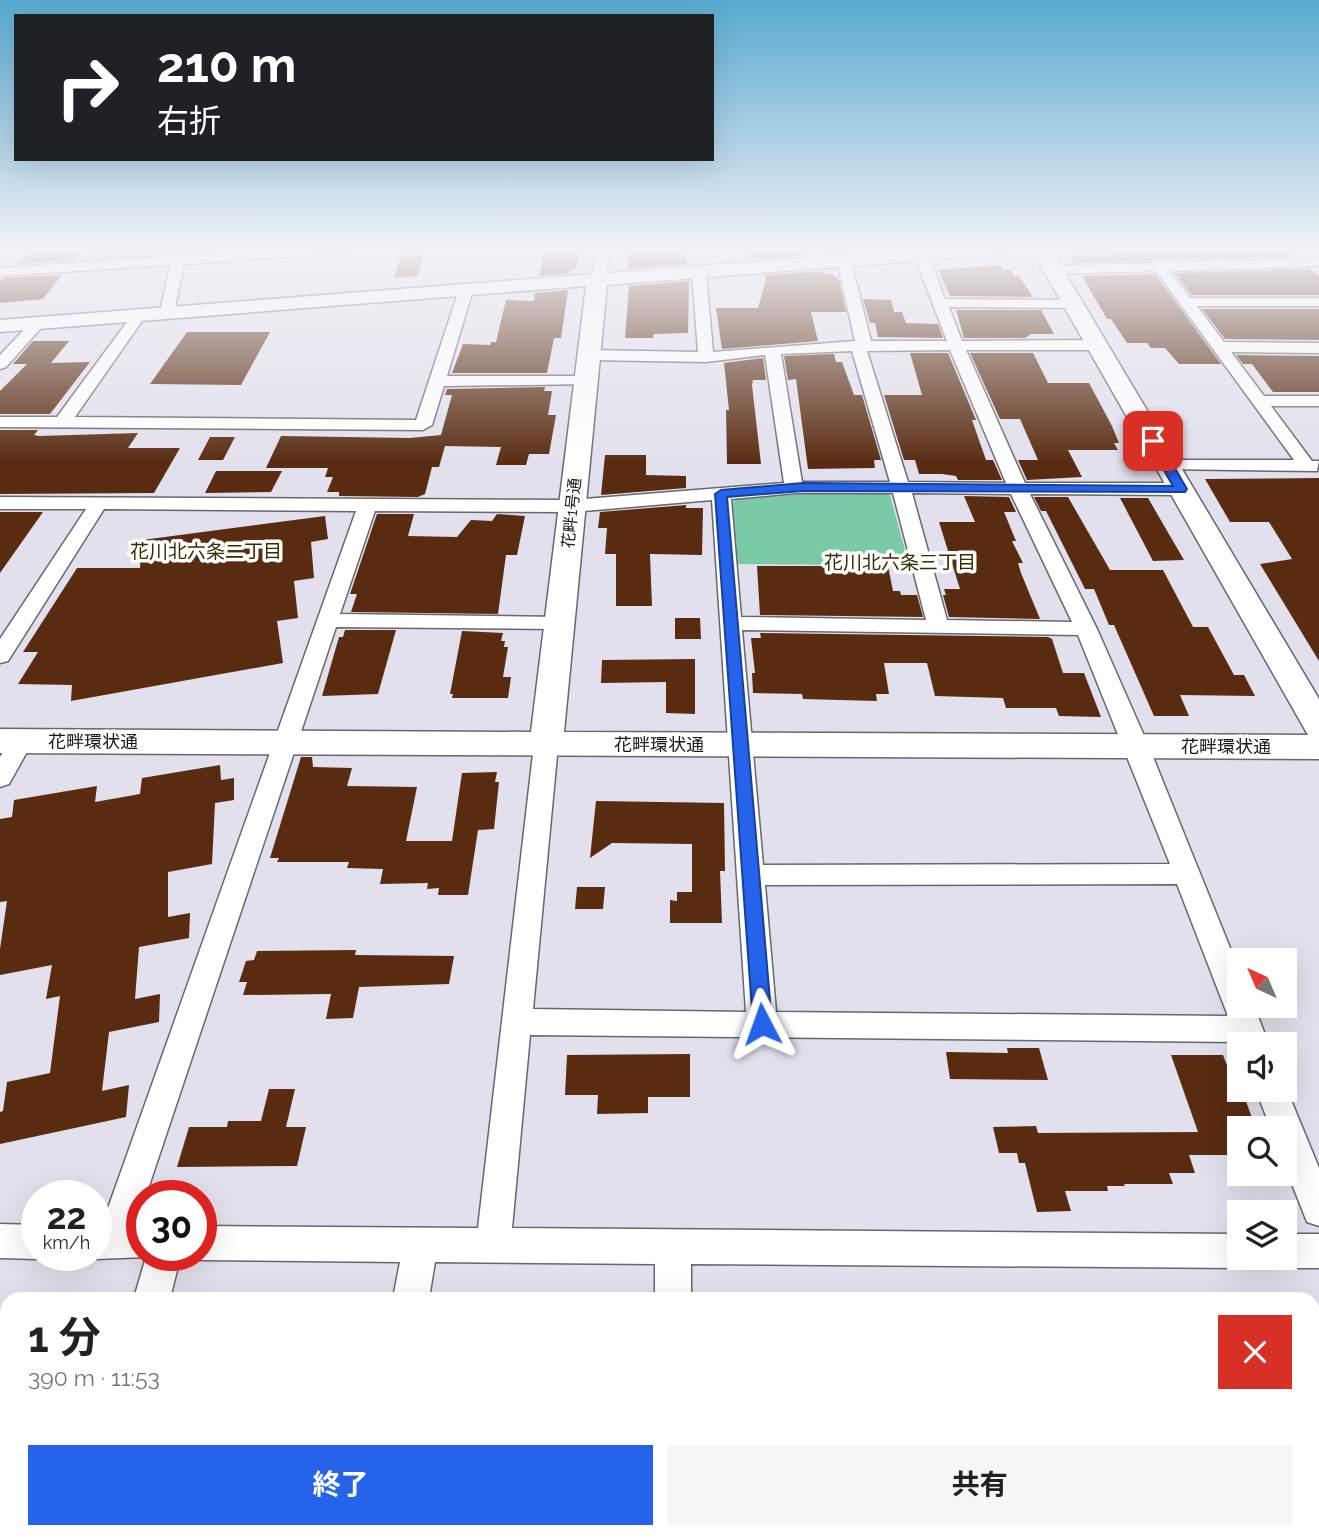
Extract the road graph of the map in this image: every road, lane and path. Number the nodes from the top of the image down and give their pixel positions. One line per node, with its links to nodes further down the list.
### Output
1 (75, 320): 10 (street)
2 (136, 320): 25 (street)
3 (457, 320): 21 (street)
4 (593, 320): 20 (street, 花畔1号通)
5 (703, 320): 18 (street)
6 (851, 320): 14 (street)
7 (946, 320): 12 (street)
8 (1082, 320): 13 (street)
9 (1199, 320): 15 (street)
10 (38, 323): 11 (street); 19 (street)
11 (0, 326)
12 (956, 345): 13 (street); 14 (street); 30 (street)
13 (1097, 345): 26 (street)
14 (861, 346): 17 (street); 29 (street)
15 (1220, 347): 16 (street); 22 (street)
16 (1319, 348)
17 (772, 349): 18 (street); 28 (street)
18 (706, 357): 20 (street)
19 (0, 364)
20 (588, 368): 21 (street); 36 (street, 花畔1号通)
21 (437, 381): 25 (street)
22 (1259, 401): 23 (street); 27 (street)
23 (1319, 401)
24 (0, 422): 25 (street)
25 (62, 422)
26 (1167, 465): 27 (street); 31 (street)
27 (1313, 466)
28 (794, 488): 29 (street); 32 (street)
29 (901, 488): 30 (street); 40 (street)
30 (1018, 488): 31 (street); 41 (street)
31 (1181, 489): 43 (street)
32 (721, 494): 36 (street); 39 (street)
33 (0, 503): 34 (street)
34 (99, 503): 35 (street); 42 (street)
35 (367, 505): 36 (street); 37 (street)
36 (572, 506): 38 (street, 花畔1号通)
37 (328, 620): 38 (street); 46 (street)
38 (559, 623): 47 (street, 花畔1号通)
39 (731, 623): 40 (street); 48 (street)
40 (938, 626): 41 (street)
41 (1086, 629): 49 (street)
42 (0, 656)
43 (1312, 701): 44 (street)
44 (1319, 727)
45 (11, 741): 46 (street, 花畔環状通); 51 (street)
46 (286, 743): 47 (street, 花畔環状通); 62 (street)
47 (546, 745): 48 (street, 花畔環状通); 54 (street)
48 (740, 746): 49 (street, 花畔環状通); 53 (street)
49 (1137, 747): 50 (street, 花畔環状通); 52 (street)
50 (1319, 747)
51 (0, 778)
52 (1187, 874): 53 (street); 56 (street)
53 (751, 875): 55 (street)
54 (516, 1022): 55 (street); 65 (street)
55 (762, 1024): 57 (street)
56 (1249, 1032)
57 (1227, 1036)
58 (1277, 1102): 59 (street)
59 (1319, 1210)
60 (0, 1241): 61 (street)
61 (21, 1242)
62 (117, 1242)
63 (217, 1243): 64 (street)
64 (420, 1244): 65 (street); 72 (street)
65 (493, 1245): 66 (street)
66 (673, 1246): 67 (street); 73 (street)
67 (1227, 1251)
68 (1297, 1251): 69 (street)
69 (1319, 1251)
70 (160, 1271): 71 (street)
71 (154, 1292)
72 (412, 1292)
73 (673, 1292)

